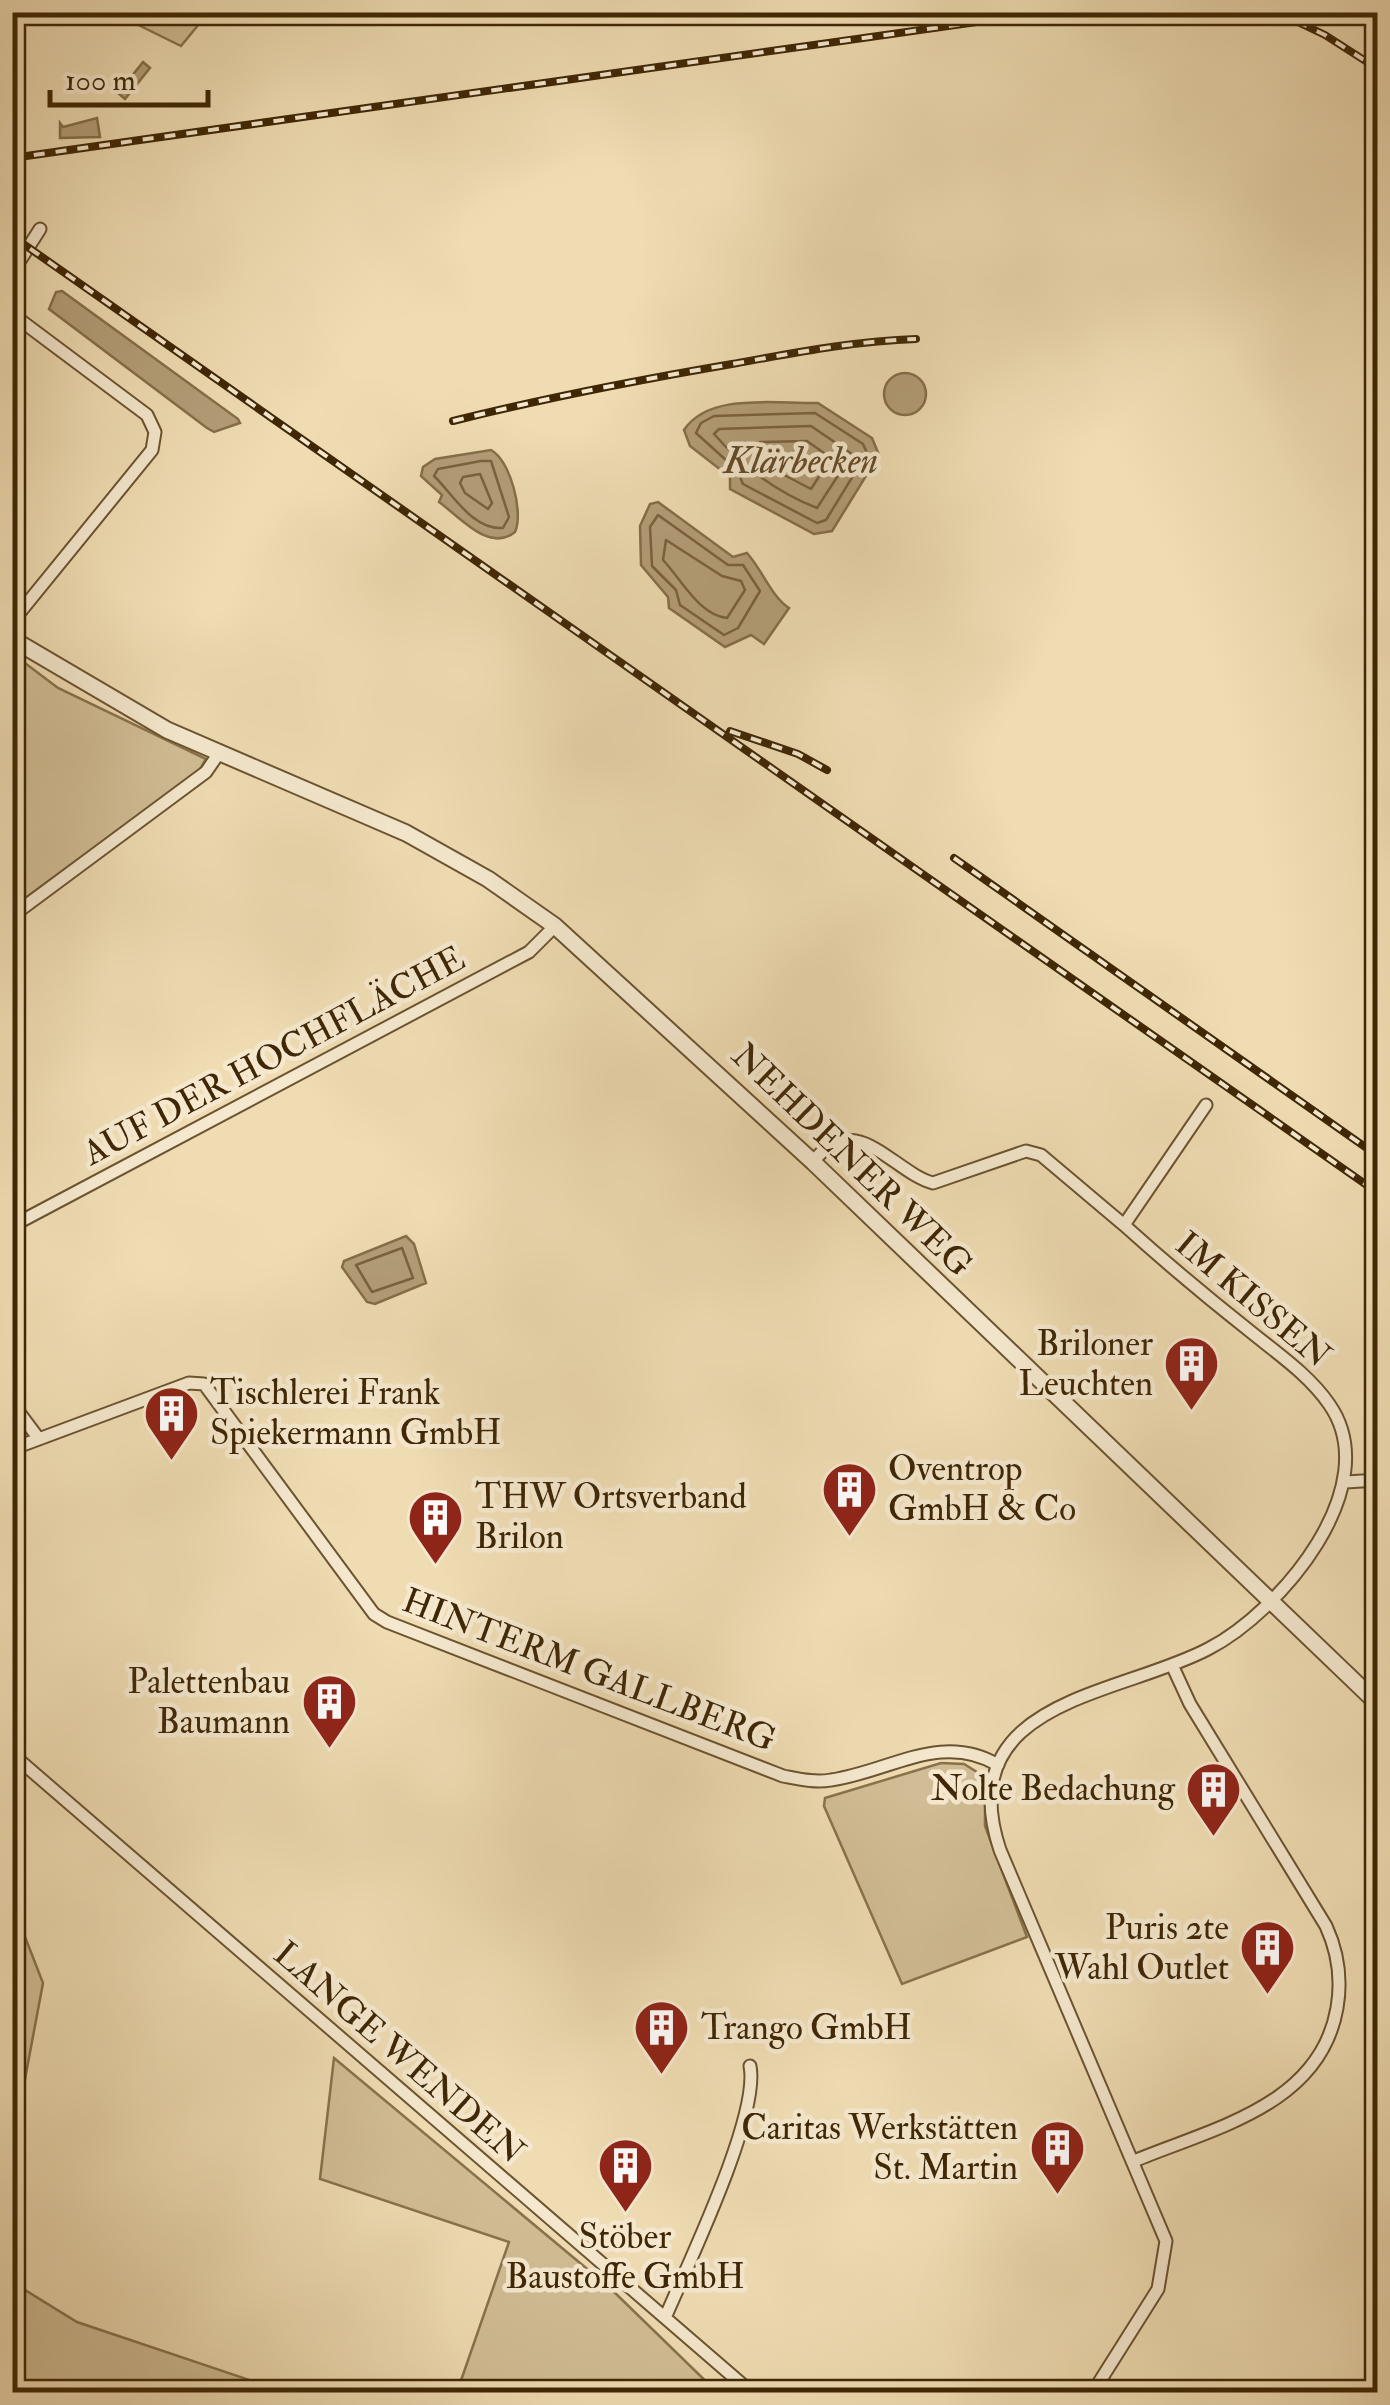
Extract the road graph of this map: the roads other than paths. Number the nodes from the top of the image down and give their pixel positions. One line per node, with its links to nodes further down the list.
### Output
1 (40, 229): 2 (street)
2 (12, 273)
3 (12, 314): 4 (street)
4 (12, 622)
5 (12, 639): 6 (street, NEHDENER WEG)
6 (219, 753): 7 (street); 8 (street, NEHDENER WEG)
7 (12, 916)
8 (555, 926): 10 (street, NEHDENER WEG); 12 (street, AUF DER HOCHFLÄCHE)
9 (1206, 1105): 11 (street)
10 (814, 1162): 11 (street, IM KISSEN); 18 (street, NEHDENER WEG)
11 (1124, 1225): 17 (street, IM KISSEN)
12 (12, 1226)
13 (12, 1403): 14 (street)
14 (39, 1439): 15 (street); 22 (street, HINTERM GALLBERG)
15 (12, 1449)
16 (1378, 1480): 17 (street)
17 (1346, 1482): 18 (street, IM KISSEN)
18 (1268, 1599): 19 (street); 20 (street, NEHDENER WEG)
19 (1172, 1664): 22 (street); 24 (street)
20 (1378, 1704)
21 (12, 1754): 25 (street, LANGE WENDEN)
22 (998, 1765): 24 (street)
23 (750, 2066): 25 (street)
24 (1134, 2161): 27 (street)
25 (665, 2318): 26 (street, LANGE WENDEN)
26 (751, 2392)
27 (1092, 2392)

